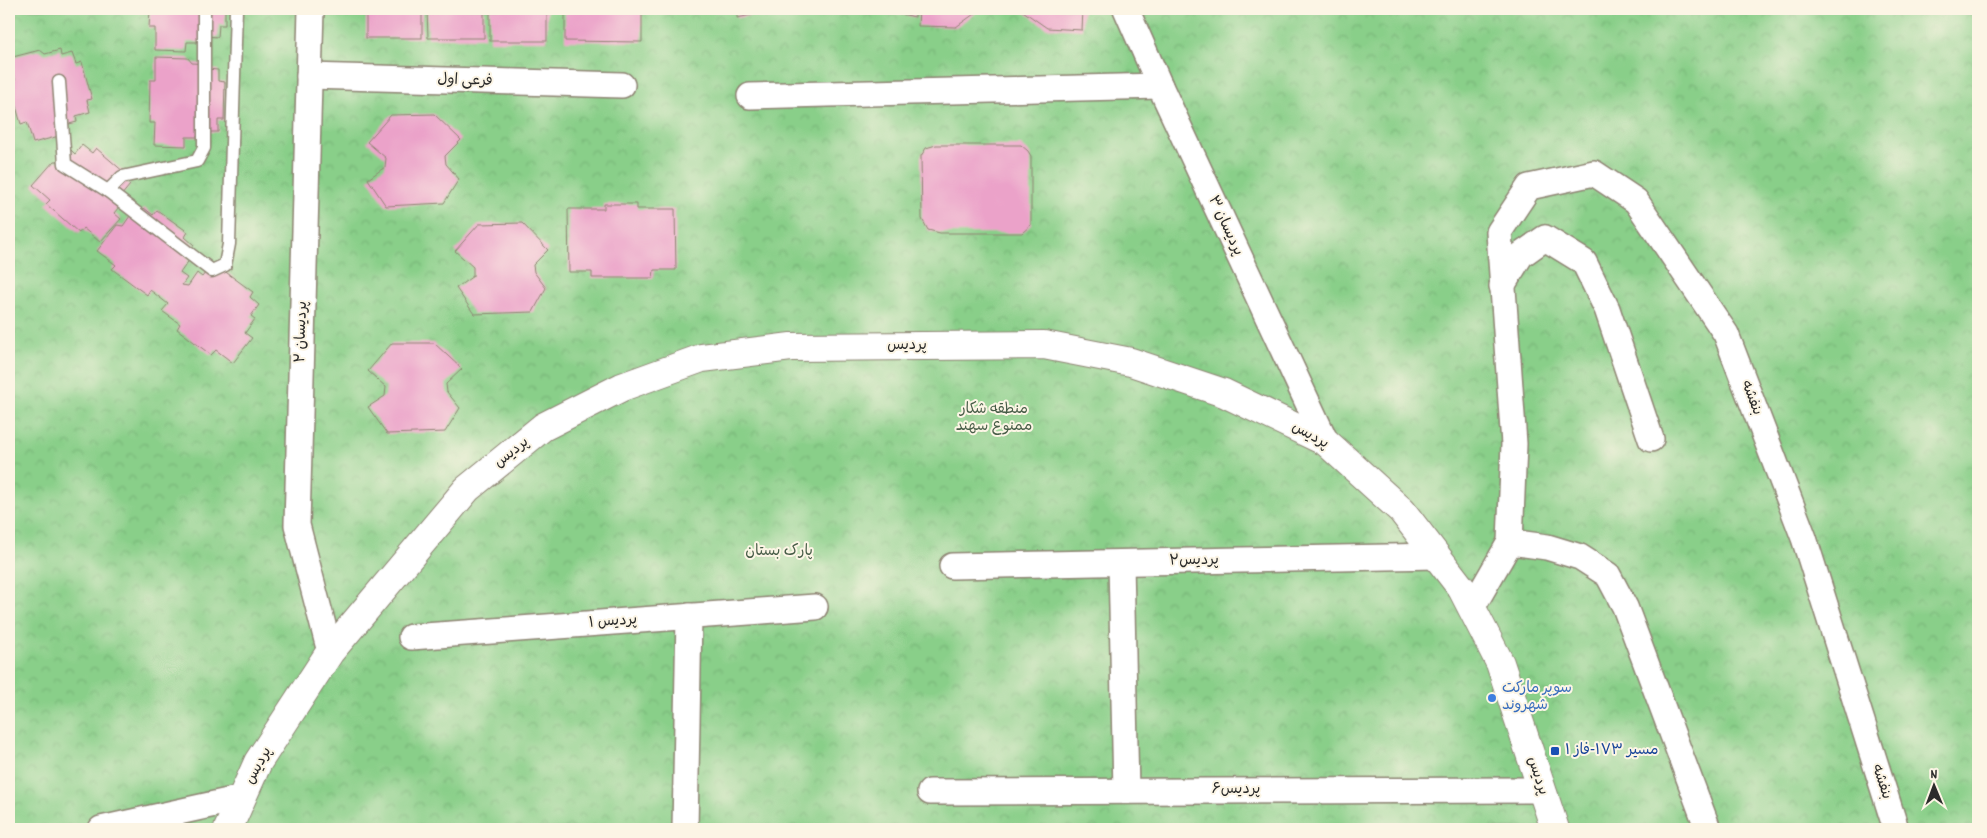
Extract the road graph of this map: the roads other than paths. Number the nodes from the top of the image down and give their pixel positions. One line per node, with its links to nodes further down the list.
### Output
1 (204, 9): 10 (lane)
2 (236, 9): 10 (lane)
3 (311, 9): 5 (street, پردیسان ۲)
4 (1126, 9): 8 (street, پردیسان ۳)
5 (309, 76): 7 (street, فرعی اول); 22 (street, پردیسان ۲)
6 (59, 82): 10 (lane)
7 (622, 85)
8 (1160, 86): 9 (street); 13 (street, پردیسان ۳)
9 (750, 96)
10 (108, 191)
11 (1502, 286): 12 (street); 14 (street, بنفشه); 32 (street, بنفشه)
12 (1651, 439)
13 (1326, 442): 15 (street, پردیس); 22 (street, پردیس)
14 (1510, 542): 19 (street, بنفشه); 31 (street)
15 (1436, 556): 16 (street, پردیس۲); 19 (street, پردیس)
16 (1121, 563): 17 (street, پردیس۲); 24 (street)
17 (952, 566)
18 (815, 607): 20 (street, پردیس ۱)
19 (1472, 608): 23 (street, پردیس)
20 (689, 616): 21 (street, پردیس ۱); 29 (street)
21 (411, 637)
22 (330, 652): 26 (street, پردیس)
23 (1542, 790): 24 (street, پردیس۶); 30 (street, پردیس)
24 (1126, 791): 25 (street, پردیس۶)
25 (930, 792)
26 (242, 798): 27 (street); 28 (street, پردیس)
27 (101, 829)
28 (228, 829)
29 (685, 829)
30 (1555, 829)
31 (1708, 829)
32 (1896, 829)

